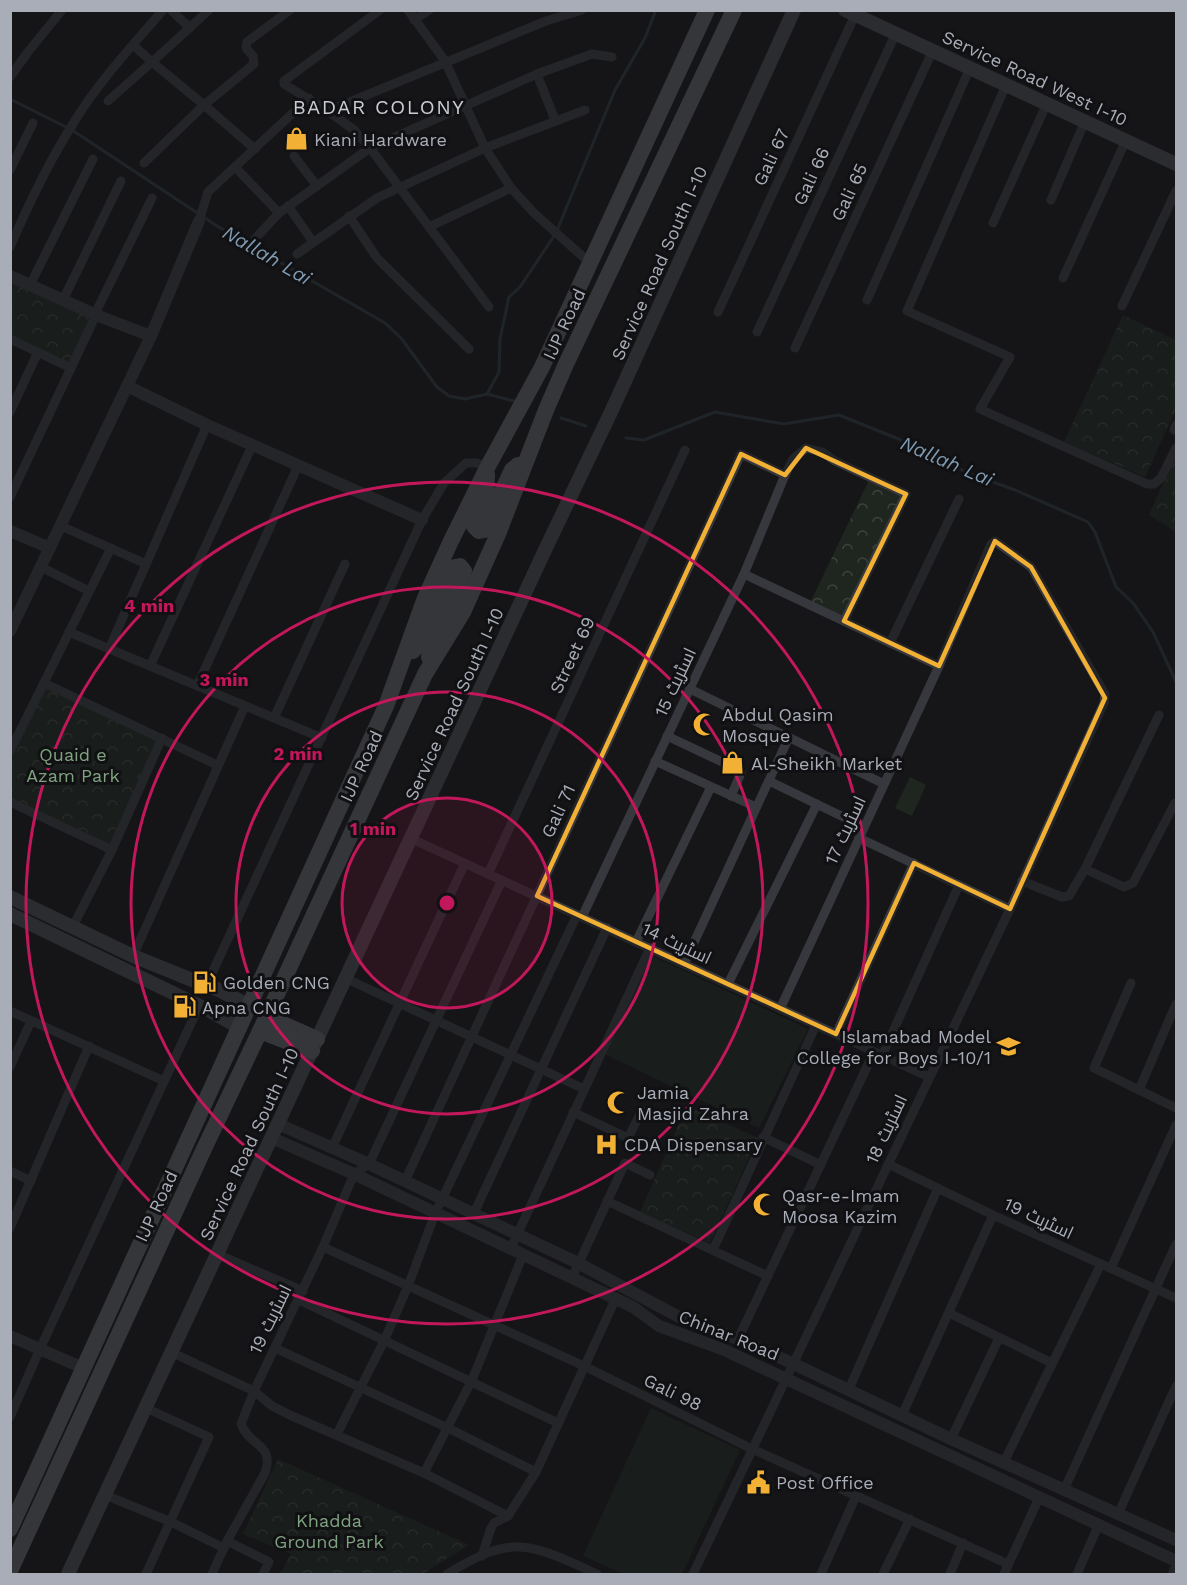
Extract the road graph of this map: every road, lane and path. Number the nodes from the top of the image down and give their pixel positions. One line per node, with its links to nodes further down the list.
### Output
1 (62, 10): 26 (street)
2 (163, 10): 19 (street)
3 (171, 10): 17 (street)
4 (209, 10): 17 (street)
5 (290, 10): 31 (street)
6 (380, 10): 28 (street)
7 (408, 10): 15 (street)
8 (429, 10): 15 (street)
9 (541, 10): 16 (street)
10 (582, 10): 16 (street)
11 (707, 10): 65 (highway, IJP Road)
12 (734, 10): 88 (highway, IJP Road)
13 (794, 10): 137 (main road, Service Road South I-10)
14 (850, 13): 18 (main road, Service Road West I-10); 73 (street, Gali 67)
15 (414, 20): 22 (street)
16 (546, 21): 22 (street)
17 (190, 28): 23 (street)
18 (896, 33): 20 (main road, Service Road West I-10); 75 (street, Gali 66)
19 (133, 45): 23 (street); 63 (street)
20 (933, 50): 24 (main road, Service Road West I-10); 78 (street, Gali 65)
21 (612, 57): 25 (street)
22 (445, 61): 32 (street); 34 (street)
23 (153, 62): 29 (street); 31 (street)
24 (970, 68): 27 (main road, Service Road West I-10); 70 (street)
25 (537, 74): 32 (street); 35 (street)
26 (10, 77)
27 (1006, 85): 30 (main road, Service Road West I-10); 86 (street)
28 (309, 98): 34 (street); 41 (street)
29 (108, 101)
30 (1047, 103): 36 (main road, Service Road West I-10); 59 (street)
31 (204, 105): 41 (street); 44 (street)
32 (466, 105): 39 (street); 40 (street)
33 (585, 110): 35 (street)
34 (328, 111): 39 (street)
35 (555, 120): 40 (street)
36 (1085, 121): 38 (main road, Service Road West I-10); 54 (street)
37 (33, 123): 47 (street)
38 (1126, 140): 45 (main road, Service Road West I-10); 67 (street)
39 (370, 148): 49 (street); 50 (street)
40 (485, 148): 50 (street); 51 (street)
41 (255, 149): 46 (street)
42 (294, 156): 49 (street)
43 (93, 159): 68 (street)
44 (144, 163)
45 (1176, 164)
46 (235, 167): 56 (street); 58 (street)
47 (10, 170)
48 (121, 181): 69 (street)
49 (317, 186): 55 (street)
50 (399, 188): 57 (street); 60 (street)
51 (512, 188): 60 (street); 65 (street)
52 (1176, 191): 71 (street)
53 (152, 198): 74 (street)
54 (1051, 200)
55 (288, 207): 56 (street); 62 (street)
56 (279, 213): 61 (street)
57 (349, 216): 62 (street); 79 (street)
58 (199, 221): 76 (street)
59 (993, 223)
60 (429, 227): 72 (street)
61 (253, 241)
62 (313, 242): 64 (street)
63 (10, 247)
64 (297, 254)
65 (590, 263): 90 (highway, IJP Road)
66 (10, 276): 68 (street)
67 (1063, 278)
68 (30, 285): 69 (street)
69 (63, 300): 74 (street)
70 (867, 300)
71 (1122, 306)
72 (489, 307)
73 (718, 312)
74 (95, 315): 76 (street); 81 (street)
75 (757, 332)
76 (151, 336): 82 (street)
77 (10, 339): 80 (street)
78 (795, 348)
79 (469, 349)
80 (38, 352): 81 (street); 83 (street)
81 (71, 368): 92 (street)
82 (127, 386): 84 (street); 95 (street)
83 (10, 412)
84 (207, 425): 85 (street); 99 (street)
85 (252, 446): 89 (street); 110 (street)
86 (1176, 448)
87 (685, 450): 142 (street, Street 69)
88 (531, 452): 90 (highway); 112 (highway, IJP Road)
89 (298, 466): 94 (street); 114 (street)
90 (487, 468): 94 (street); 109 (highway, IJP Road)
91 (785, 475): 102 (street, اسٹریٹ 15); 104 (street, اسٹریٹ 15); 146 (street, Gali 71)
92 (10, 497)
93 (959, 499): 107 (street)
94 (422, 520): 123 (street)
95 (61, 526): 97 (street); 98 (street)
96 (10, 531): 97 (street)
97 (50, 548): 101 (street)
98 (111, 548): 99 (street); 103 (street)
99 (146, 564): 108 (street)
100 (345, 564): 119 (street)
101 (41, 567): 103 (street); 105 (street)
102 (744, 574): 104 (street); 115 (street, اسٹریٹ 15)
103 (89, 591): 106 (street)
104 (844, 621): 107 (street)
105 (10, 631)
106 (69, 632): 108 (street); 113 (street)
107 (890, 643): 111 (street)
108 (110, 649): 110 (street)
109 (404, 660): 112 (highway); 164 (highway, IJP Road)
110 (150, 666): 114 (street)
111 (939, 666): 116 (street, اسٹریٹ 17); 128 (street, اسٹریٹ 17)
112 (425, 674): 169 (highway, IJP Road)
113 (44, 683): 122 (street); 124 (street)
114 (197, 686): 117 (street)
115 (690, 689): 120 (street, اسٹریٹ 15); 121 (street)
116 (1105, 698): 144 (street, اسٹریٹ 18)
117 (245, 706): 119 (street); 126 (street)
118 (1159, 715): 141 (street)
119 (274, 718): 123 (street)
120 (667, 736): 125 (street, اسٹریٹ 15); 130 (street)
121 (789, 737): 127 (street); 128 (street)
122 (162, 738): 126 (street); 138 (street)
123 (322, 738): 160 (street)
124 (10, 751)
125 (655, 761): 129 (street); 150 (street, اسٹریٹ 15)
126 (217, 765): 155 (street)
127 (769, 781): 133 (street); 134 (street)
128 (884, 784): 135 (street, اسٹریٹ 17)
129 (711, 787): 130 (street); 153 (street)
130 (731, 796): 134 (street)
131 (10, 802): 138 (street)
132 (1175, 803): 141 (street)
133 (817, 804): 135 (street); 159 (street)
134 (756, 807): 156 (street)
135 (864, 827): 136 (street, اسٹریٹ 17)
136 (859, 838): 140 (street); 165 (street, اسٹریٹ 17)
137 (412, 839): 139 (street, اسٹریٹ 14); 157 (main road, Service Road South I-10)
138 (112, 850): 151 (street)
139 (465, 863): 142 (street, اسٹریٹ 14); 161 (street)
140 (914, 863): 145 (street); 172 (street)
141 (1085, 869): 144 (street)
142 (488, 874): 143 (street, اسٹریٹ 14)
143 (502, 880): 146 (street, اسٹریٹ 14); 168 (street)
144 (1022, 881): 148 (street, اسٹریٹ 18)
145 (960, 885): 148 (street); 176 (street)
146 (537, 896): 150 (street, اسٹریٹ 14); 173 (street, Gali 71)
147 (10, 897): 151 (main road)
148 (1010, 909): 180 (street, اسٹریٹ 18)
149 (10, 914): 163 (main road)
150 (579, 916): 152 (street, اسٹریٹ 14); 177 (street, اسٹریٹ 15)
151 (72, 928): 155 (main road)
152 (606, 928): 153 (street, اسٹریٹ 14); 179 (street)
153 (636, 942): 154 (street, اسٹریٹ 14)
154 (650, 948): 156 (street, اسٹریٹ 14); 182 (street)
155 (133, 956): 160 (main road)
156 (684, 964): 159 (street, اسٹریٹ 14)
157 (346, 979): 161 (street); 174 (main road, Service Road South I-10)
158 (1131, 983): 183 (street)
159 (728, 984): 165 (street, اسٹریٹ 14)
160 (208, 986): 163 (main road); 163 (main road); 164 (main road)
161 (399, 1004): 168 (street); 191 (street)
162 (1176, 1004): 183 (street)
163 (199, 1006): 171 (main road); 181 (street)
164 (250, 1006): 171 (highway, IJP Road)
165 (780, 1008): 170 (street, اسٹریٹ 14)
166 (10, 1011): 167 (street)
167 (31, 1021): 175 (street); 178 (street)
168 (436, 1021): 173 (street); 192 (street)
169 (264, 1024): 174 (highway); 270 (highway, IJP Road)
170 (816, 1025): 172 (street, اسٹریٹ 14); 189 (street)
171 (240, 1028): 236 (highway, IJP Road)
172 (836, 1034): 176 (street, اسٹریٹ 14)
173 (471, 1037): 177 (street); 199 (street, Gali 71)
174 (315, 1045): 187 (main road, Service Road South I-10)
175 (89, 1046): 181 (street); 198 (street)
176 (878, 1054): 180 (street, اسٹریٹ 14); 194 (street)
177 (511, 1056): 179 (street); 201 (street, اسٹریٹ 15)
178 (10, 1067)
179 (541, 1069): 182 (street); 203 (street)
180 (929, 1077): 193 (street, اسٹریٹ 18)
181 (164, 1081): 231 (street)
182 (584, 1089): 186 (street)
183 (1139, 1090): 184 (street)
184 (1176, 1108)
185 (642, 1110): 186 (street)
186 (573, 1112): 207 (street)
187 (278, 1124): 190 (main road, Service Road South I-10); 191 (street, Chinar Road)
188 (1176, 1125): 216 (street)
189 (763, 1137): 194 (street); 211 (street)
190 (272, 1138): 196 (street, Chinar Road); 212 (main road, Service Road South I-10)
191 (332, 1148): 192 (street, Chinar Road)
192 (369, 1164): 196 (street); 199 (street, Chinar Road)
193 (888, 1164): 200 (street, اسٹریٹ 19); 234 (street, اسٹریٹ 18)
194 (821, 1165): 217 (street)
195 (10, 1171): 198 (street)
196 (354, 1174): 204 (street, Chinar Road); 209 (street, اسٹریٹ 19)
197 (650, 1175): 202 (street)
198 (31, 1181): 206 (street)
199 (405, 1181): 201 (street, Chinar Road)
200 (938, 1188): 205 (street, اسٹریٹ 19); 241 (street)
201 (444, 1200): 203 (street, Chinar Road); 204 (street, اسٹریٹ 15)
202 (607, 1201): 211 (street); 214 (street)
203 (474, 1213): 207 (street, Chinar Road)
204 (435, 1214): 210 (street, Chinar Road); 219 (street, اسٹریٹ 15)
205 (993, 1215): 215 (street, اسٹریٹ 19); 224 (street)
206 (10, 1228)
207 (517, 1234): 210 (street); 214 (street, Chinar Road)
208 (1176, 1245): 220 (street)
209 (323, 1247): 219 (street, Gali 98); 221 (street, اسٹریٹ 19)
210 (511, 1248): 213 (street, Chinar Road)
211 (712, 1250): 217 (street)
212 (217, 1254): 221 (street); 232 (main road, Service Road South I-10)
213 (523, 1255): 218 (street, Chinar Road); 225 (street)
214 (578, 1263): 218 (street); 228 (street, Chinar Road)
215 (1101, 1264): 216 (street, اسٹریٹ 19); 233 (street)
216 (1111, 1268): 220 (street, اسٹریٹ 19)
217 (768, 1276): 228 (street)
218 (572, 1278): 223 (street, Chinar Road)
219 (408, 1286): 225 (street, Gali 98); 229 (street, اسٹریٹ 15)
220 (1156, 1289): 222 (street, اسٹریٹ 19); 254 (street)
221 (301, 1295): 229 (street); 230 (street, اسٹریٹ 19)
222 (1176, 1298)
223 (615, 1300): 235 (street); 237 (street, Chinar Road)
224 (949, 1313): 227 (street); 244 (street)
225 (495, 1325): 235 (street, Gali 98); 238 (street)
226 (10, 1336): 231 (street)
227 (999, 1338): 233 (street); 249 (street)
228 (738, 1339): 234 (street, Chinar Road)
229 (384, 1341): 238 (street); 240 (street, اسٹریٹ 15)
230 (275, 1348): 240 (street); 242 (street, اسٹریٹ 19)
231 (40, 1349): 236 (street); 245 (street)
232 (173, 1353): 242 (street); 243 (main road, Service Road South I-10)
233 (1052, 1363): 251 (street)
234 (794, 1364): 237 (street, اسٹریٹ 18); 241 (street, Chinar Road)
235 (584, 1366): 246 (street); 250 (street, Gali 98)
236 (83, 1368): 263 (highway, IJP Road)
237 (786, 1378): 250 (street, اسٹریٹ 18); 257 (street, Chinar Road)
238 (472, 1380): 246 (street); 247 (street)
239 (1176, 1386): 258 (street)
240 (360, 1388): 247 (street); 248 (street, اسٹریٹ 15)
241 (849, 1389): 244 (street, Chinar Road)
242 (254, 1391): 248 (street); 266 (street, اسٹریٹ 19)
243 (146, 1408): 255 (main road, Service Road South I-10); 261 (street)
244 (902, 1415): 249 (street, Chinar Road)
245 (10, 1417)
246 (558, 1423): 252 (street)
247 (448, 1428): 252 (street); 253 (street)
248 (337, 1434): 253 (street)
249 (951, 1438): 251 (street, Chinar Road)
250 (752, 1449): 256 (street, Gali 98); 278 (street, اسٹریٹ 18)
251 (1004, 1462): 254 (street, Chinar Road)
252 (536, 1472): 259 (street)
253 (424, 1473): 259 (street)
254 (1064, 1490): 258 (street, Chinar Road)
255 (105, 1495): 261 (street); 272 (main road, Service Road South I-10)
256 (856, 1496): 260 (street, Gali 98); 279 (street)
257 (1039, 1498): 262 (street, Chinar Road); 269 (street)
258 (1118, 1514): 264 (street, Chinar Road)
259 (508, 1516): 267 (street)
260 (910, 1519): 265 (street, Gali 98); 280 (street)
261 (171, 1522): 266 (street); 273 (street)
262 (1100, 1524): 268 (street, Chinar Road); 283 (street)
263 (10, 1529)
264 (1176, 1540)
265 (963, 1543): 269 (street, Gali 98); 281 (street)
266 (226, 1545): 274 (street); 275 (street)
267 (482, 1556): 276 (street); 277 (street)
268 (1176, 1561)
269 (1008, 1564): 282 (street)
270 (12, 1565)
271 (1176, 1569): 284 (street)
272 (68, 1575)
273 (146, 1575)
274 (212, 1575)
275 (263, 1575)
276 (447, 1575)
277 (597, 1575)
278 (693, 1575)
279 (821, 1575)
280 (883, 1575)
281 (950, 1575)
282 (1004, 1575)
283 (1077, 1575)
284 (1174, 1575)

